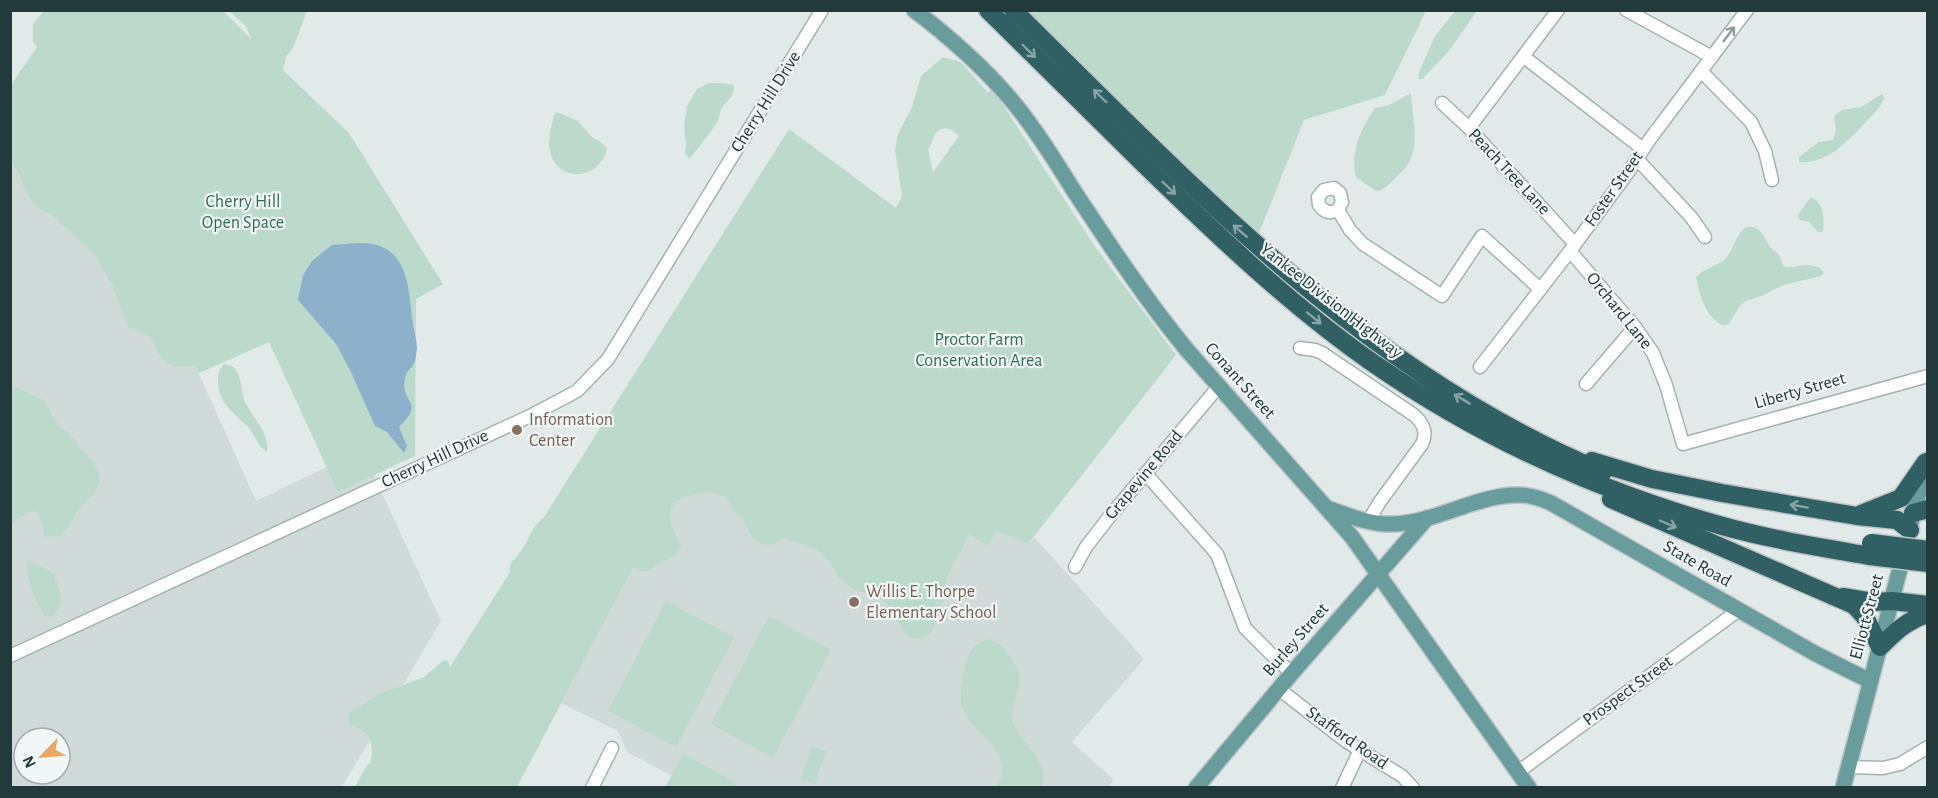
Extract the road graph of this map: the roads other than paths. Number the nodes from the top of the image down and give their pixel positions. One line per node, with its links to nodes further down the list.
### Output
1 (822, 10): 46 (street, Cherry Hill Drive)
2 (914, 10): 24 (main road, Conant Street)
3 (988, 10): 26 (highway, Yankee Division Highway, one-way to 26)
4 (1013, 10): 25 (highway, Yankee Division Highway, one-way to 4)
5 (1558, 10): 8 (street)
6 (1626, 10): 9 (street)
7 (1747, 10): 9 (street, Foster Street, one-way to 7)
8 (1524, 57): 12 (street); 13 (street)
9 (1712, 57): 10 (street, Foster Street)
10 (1701, 71): 13 (street, Foster Street); 14 (street)
11 (1442, 103): 12 (street, Peach Tree Lane)
12 (1469, 128): 17 (street, Peach Tree Lane)
13 (1640, 154): 16 (street); 17 (street, Foster Street)
14 (1772, 180)
15 (1338, 210): 18 (street)
16 (1705, 237)
17 (1573, 247): 18 (street, Foster Street); 19 (street, Orchard Lane)
18 (1540, 289): 21 (street, Foster Street)
19 (1635, 327): 23 (street); 27 (street, Orchard Lane)
20 (1300, 348): 34 (street)
21 (1480, 367)
22 (1928, 376): 27 (street, Liberty Street)
23 (1586, 384)
24 (1219, 386): 29 (street, Grapevine Road); 30 (main road, Conant Street)
25 (1497, 420): 31 (highway, one-way to 25); 35 (highway, Yankee Division Highway)
26 (1504, 441): 35 (highway, Yankee Division Highway); 40 (highway, one-way to 40)
27 (1683, 444)
28 (1927, 461): 31 (highway); 32 (main road, Elliott Street)
29 (1146, 474): 38 (street, Grapevine Road); 47 (street)
30 (1327, 508): 34 (main road); 39 (main road, Conant Street)
31 (1857, 516): 32 (highway)
32 (1917, 517): 41 (main road, Elliott Street)
33 (1427, 519): 34 (main road); 39 (main road, Burley Street); 43 (main road, State Road)
34 (1368, 522)
35 (1870, 550): 36 (highway, Yankee Division Highway, bridge); 37 (highway, Yankee Division Highway, bridge)
36 (1928, 550)
37 (1928, 563)
38 (1075, 567)
39 (1378, 573): 47 (main road, Burley Street); 54 (main road, Conant Street)
40 (1838, 597): 41 (highway); 45 (highway)
41 (1892, 601): 42 (highway); 45 (main road, Elliott Street)
42 (1928, 604)
43 (1739, 610): 48 (main road, State Road); 54 (street, Prospect Street)
44 (1928, 614): 45 (highway)
45 (1880, 647): 48 (main road, Elliott Street)
46 (10, 656)
47 (1292, 673): 49 (main road, Burley Street)
48 (1870, 681): 53 (main road, Elliott Street)
49 (1279, 689): 52 (street, Stafford Road); 56 (main road, Burley Street)
50 (1928, 747): 53 (street)
51 (612, 748): 55 (street)
52 (1360, 750): 57 (street); 58 (street, Stafford Road)
53 (1849, 766): 60 (main road, Elliott Street)
54 (1518, 772): 59 (main road, Conant Street)
55 (592, 788)
56 (1196, 788)
57 (1342, 788)
58 (1413, 788)
59 (1529, 788)
60 (1843, 788)

